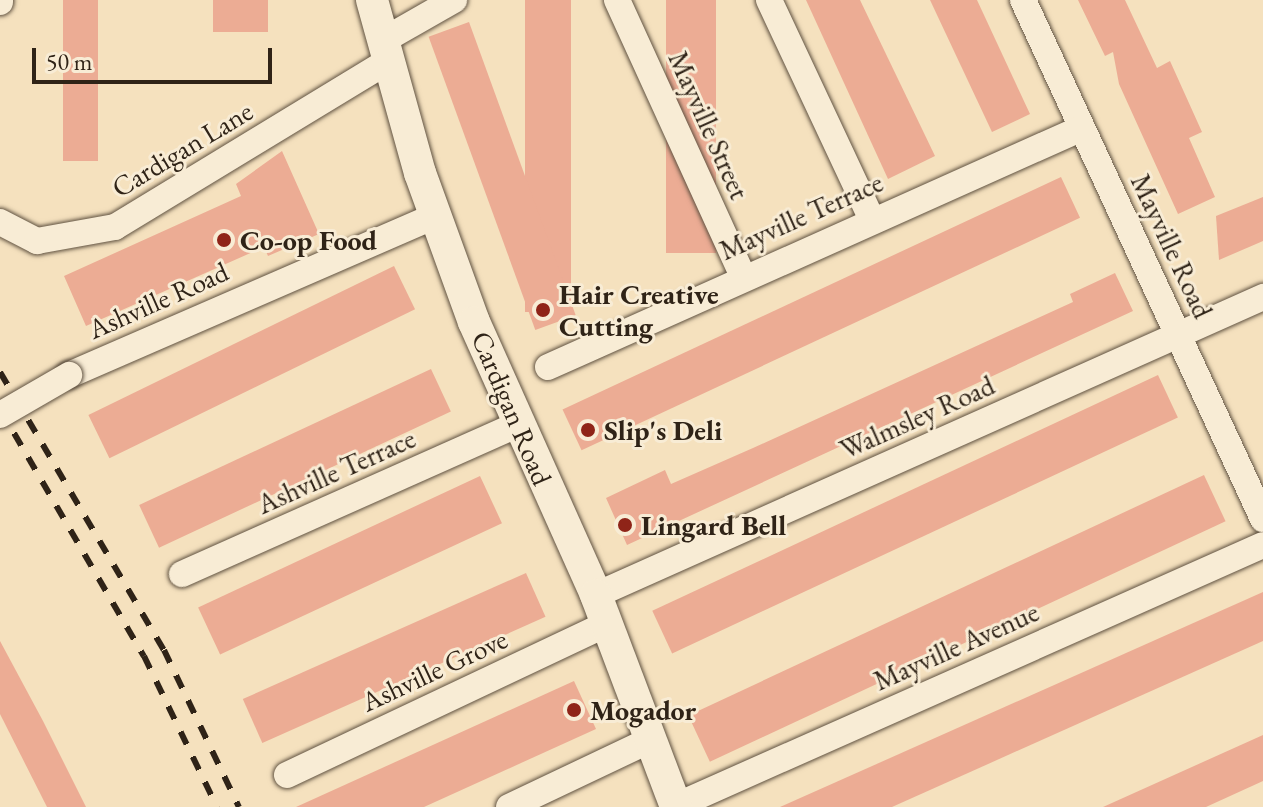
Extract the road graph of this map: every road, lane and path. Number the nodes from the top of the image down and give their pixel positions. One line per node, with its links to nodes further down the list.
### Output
1 (372, 0): 6 (street, Cardigan Road)
2 (454, 0): 6 (street, Cardigan Lane)
3 (617, 0): 11 (street, Mayville Street)
4 (769, 0): 9 (street)
5 (1023, 0): 7 (street, Mayville Road)
6 (384, 51): 8 (street, Cardigan Road); 10 (street, Cardigan Lane)
7 (1082, 128): 9 (street, Mayville Terrace); 13 (street, Mayville Road)
8 (434, 216): 15 (street, Ashville Road, bridge); 16 (street, Cardigan Road)
9 (872, 220): 11 (street, Mayville Terrace)
10 (0, 222)
11 (743, 277): 14 (street, Mayville Terrace)
12 (1263, 297): 13 (street, Walmsley Road)
13 (1178, 335): 17 (street, Mayville Road); 20 (street, Walmsley Road)
14 (548, 367)
15 (0, 415)
16 (517, 425): 19 (street, Ashville Terrace); 20 (street, Cardigan Road)
17 (1263, 519)
18 (1263, 545): 24 (street, Mayville Avenue)
19 (182, 574)
20 (602, 609): 21 (street, Cardigan Road); 22 (street, Ashville Grove)
21 (652, 739): 23 (street); 24 (street, Cardigan Road)
22 (287, 775)
23 (509, 807)
24 (676, 807)

